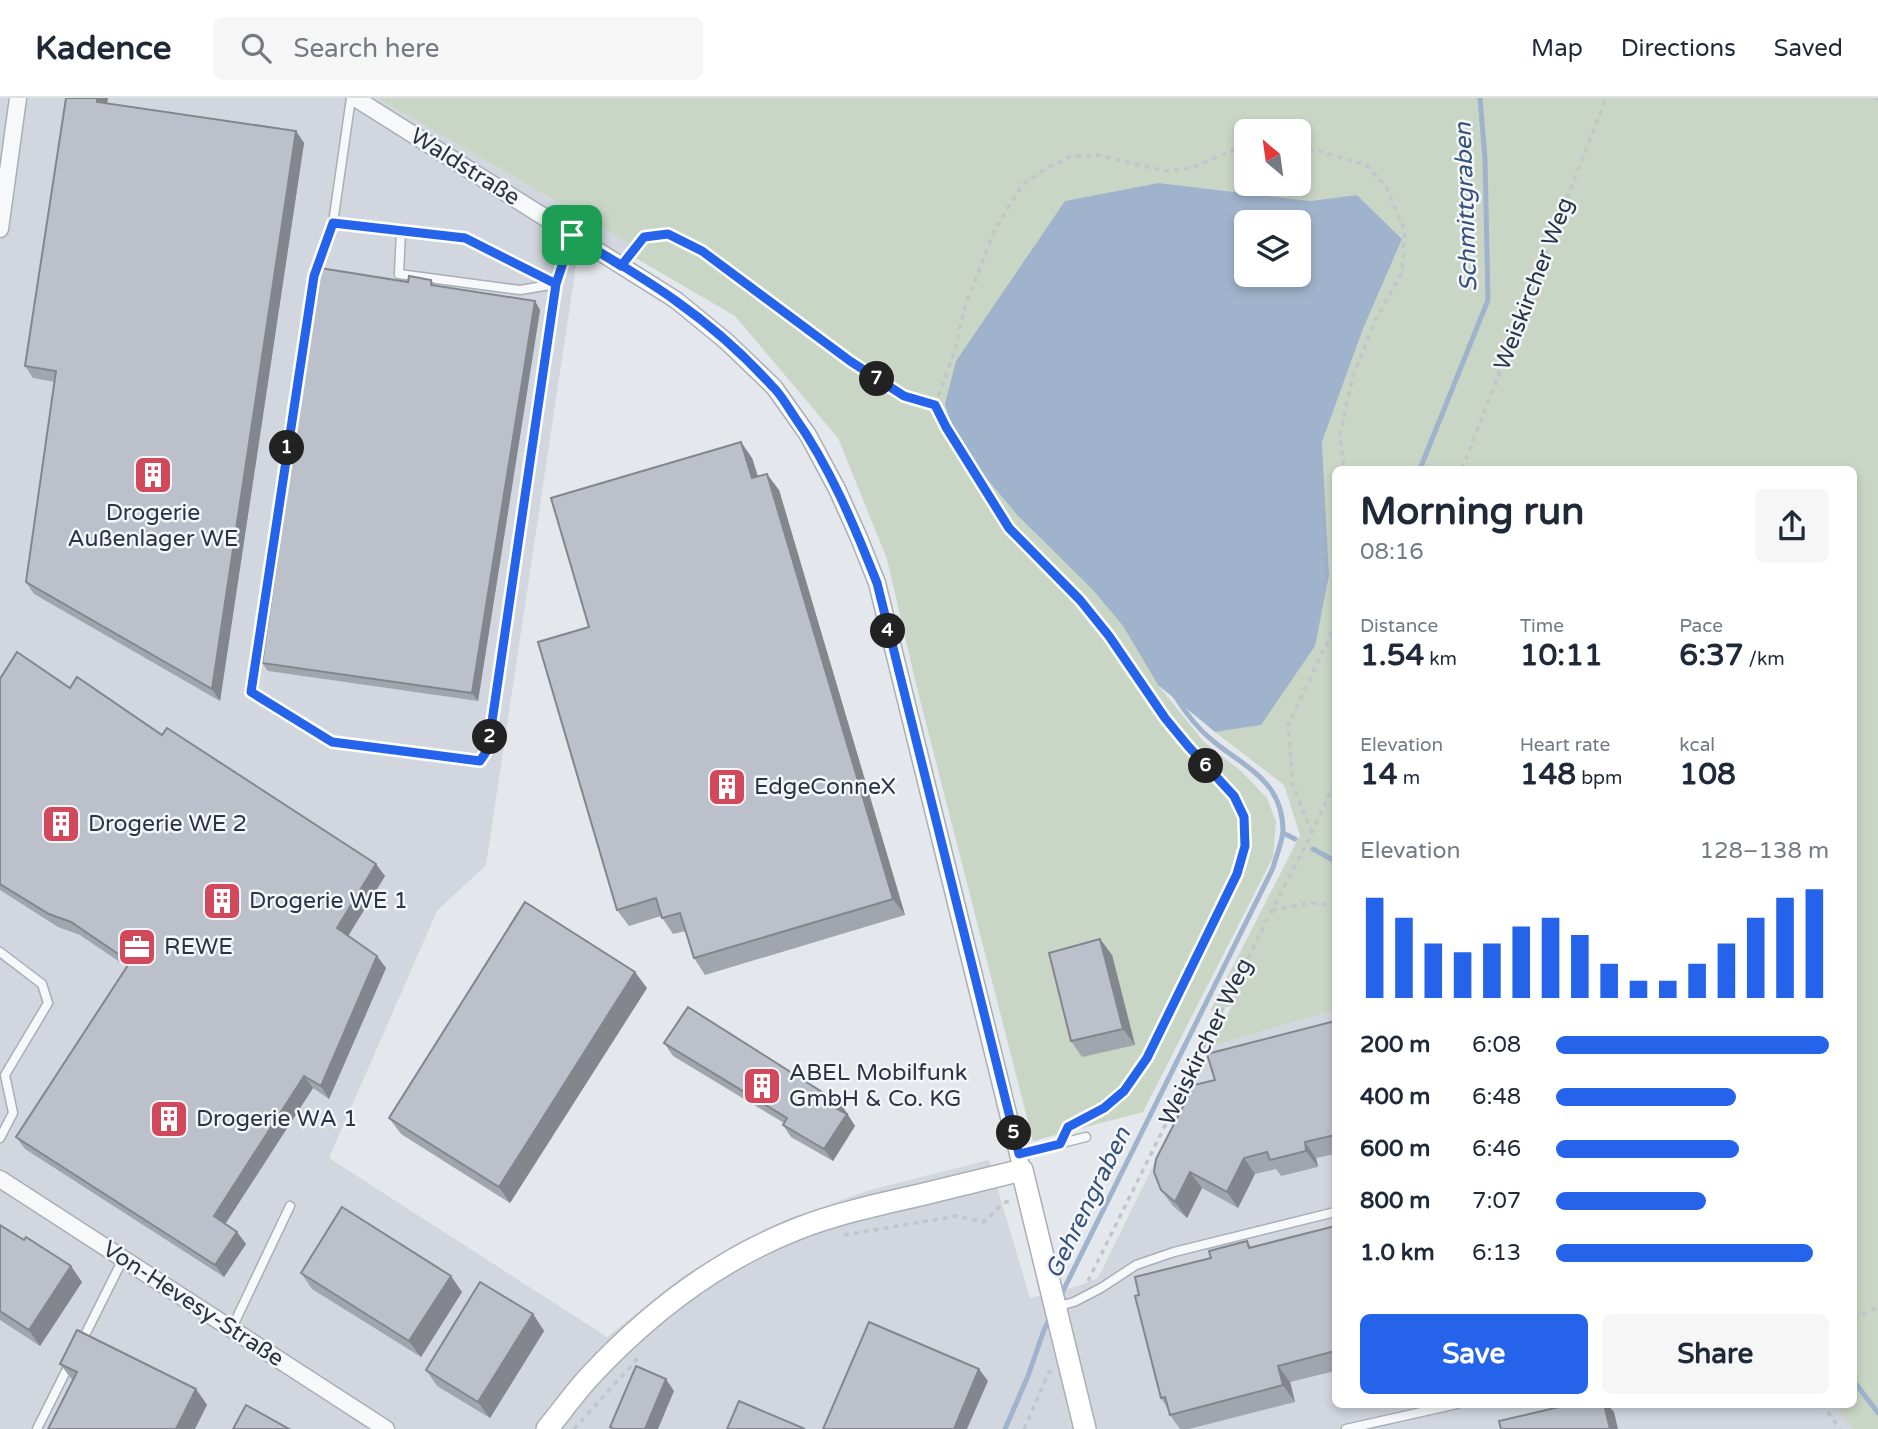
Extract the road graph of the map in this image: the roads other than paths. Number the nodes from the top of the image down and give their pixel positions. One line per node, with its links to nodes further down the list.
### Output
1 (18, 98): 4 (street)
2 (353, 98): 3 (lane); 6 (street, Waldstraße)
3 (333, 223): 5 (lane); 7 (lane)
4 (0, 229)
5 (401, 231): 7 (lane); 7 (lane)
6 (572, 235): 7 (lane); 11 (street, Waldstraße)
7 (556, 284)
8 (0, 952): 9 (lane)
9 (0, 1138)
10 (1086, 1138): 11 (lane)
11 (1021, 1162): 16 (street, Waldstraße); 21 (street)
12 (0, 1179): 15 (street, Von-Hevesy-Straße)
13 (290, 1206): 17 (lane)
14 (1332, 1213): 16 (lane)
15 (123, 1259): 17 (street, Von-Hevesy-Straße); 19 (lane)
16 (1061, 1307): 22 (street, Waldstraße)
17 (232, 1330): 20 (street, Von-Hevesy-Straße)
18 (1439, 1408): 23 (lane)
19 (37, 1429)
20 (386, 1429)
21 (547, 1429)
22 (1086, 1429)
23 (1346, 1429)

